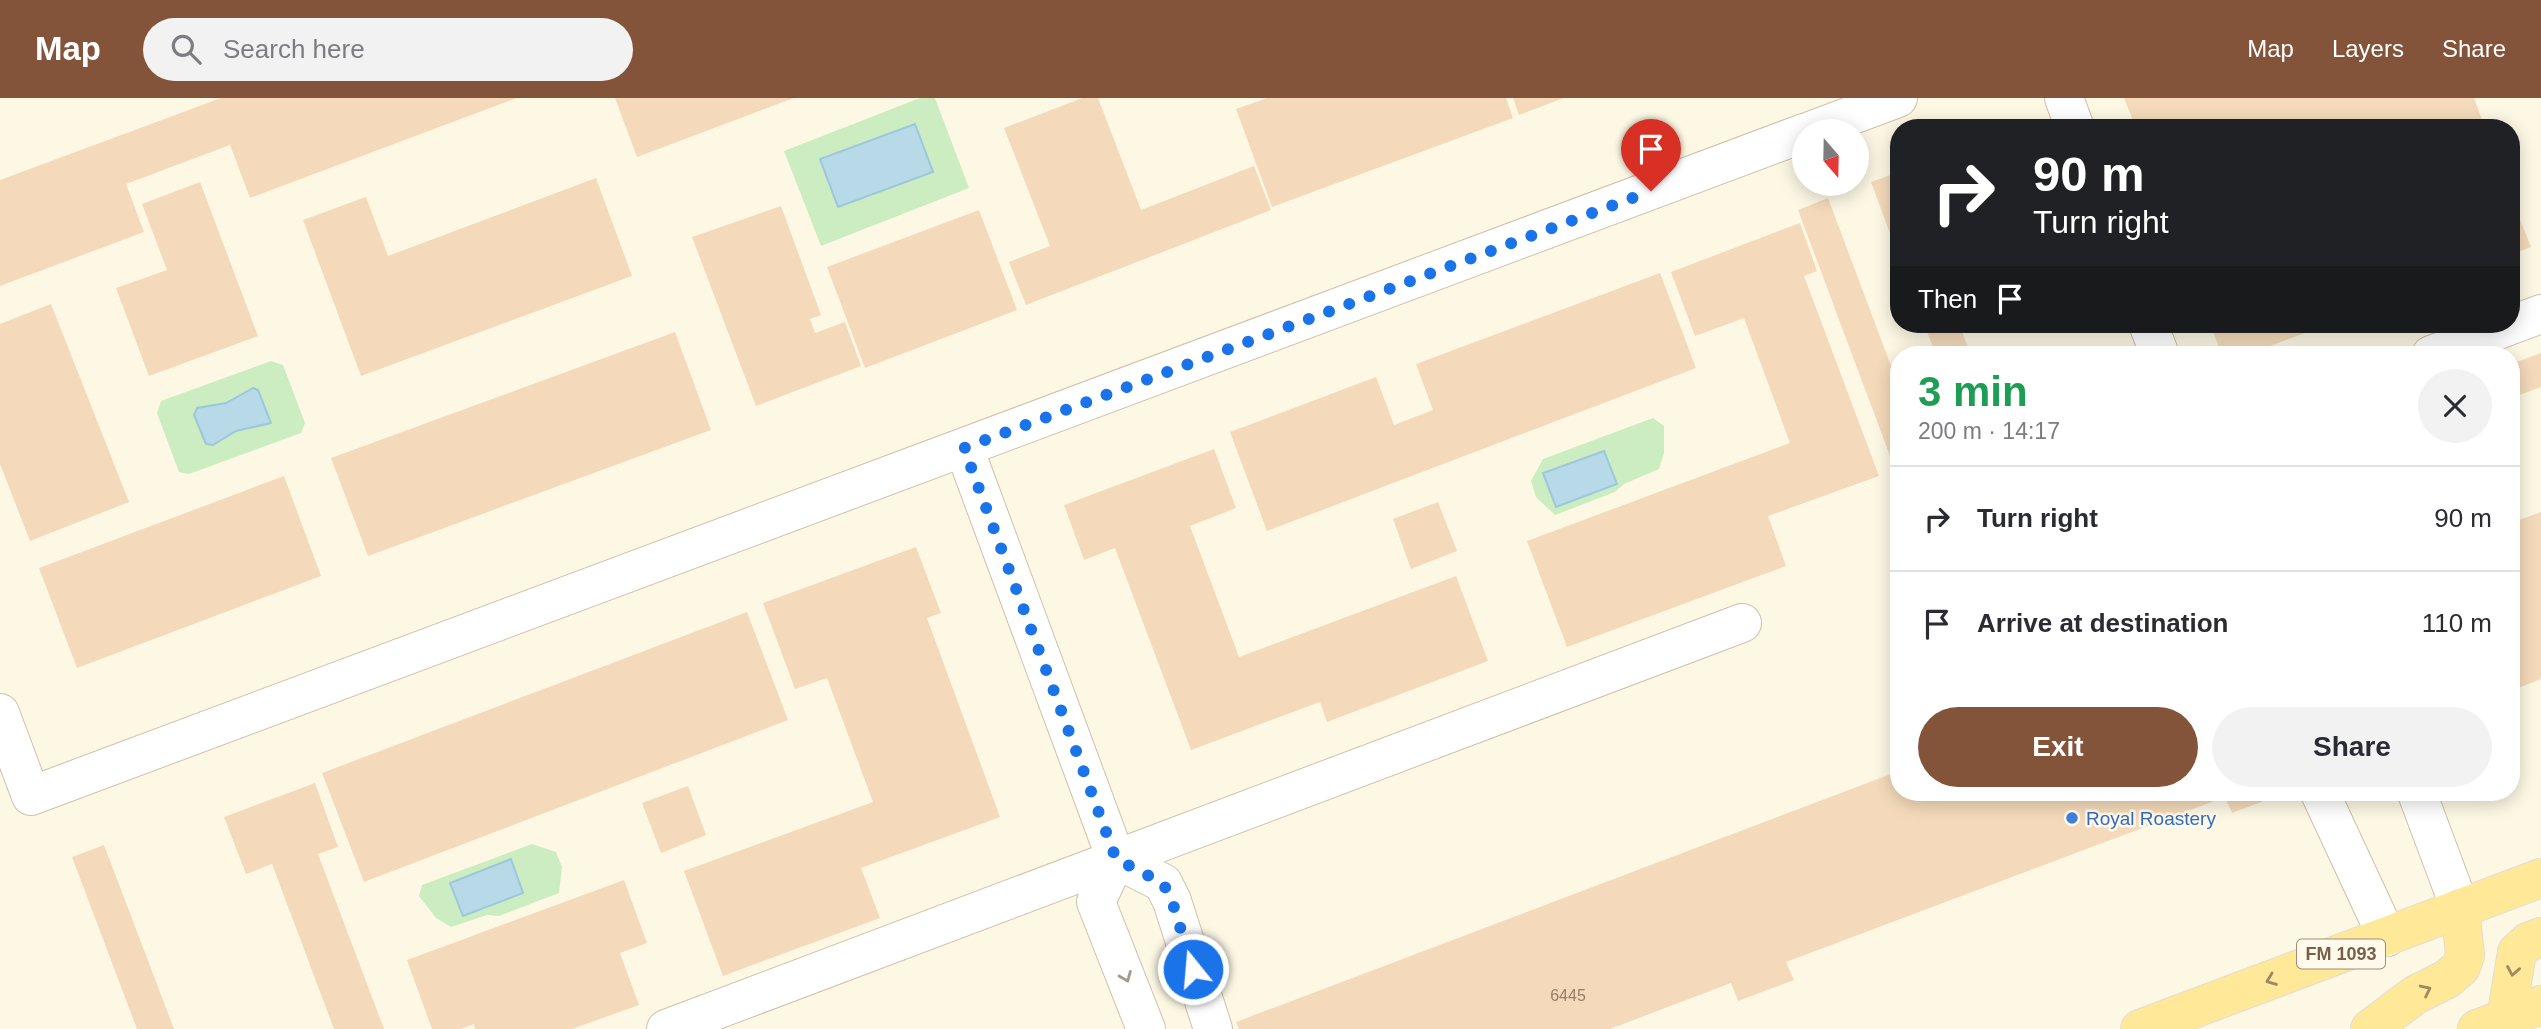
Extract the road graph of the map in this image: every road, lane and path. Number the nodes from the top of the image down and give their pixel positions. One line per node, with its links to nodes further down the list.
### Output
1 (1898, 98): 3 (lane)
2 (2064, 98): 4 (lane)
3 (1842, 119)
4 (2072, 119)
5 (1792, 138): 10 (lane)
6 (2541, 314): 7 (lane)
7 (2520, 322)
8 (2490, 333): 9 (lane)
9 (2455, 346)
10 (964, 448): 12 (lane); 15 (lane)
11 (1742, 623): 15 (lane)
12 (0, 713)
13 (2324, 801): 18 (lane)
14 (2420, 801): 17 (lane)
15 (1116, 859): 22 (lane); 23 (lane, one-way to 23); 24 (lane)
16 (2541, 878): 17 (main road, FM 1093)
17 (2460, 908): 18 (main road, FM 1093); 26 (main road, one-way to 17)
18 (2387, 937): 25 (main road, FM 1093, one-way to 25)
19 (2541, 937): 21 (main road, one-way to 21)
20 (2541, 1005): 21 (main road)
21 (2491, 1024)
22 (666, 1029)
23 (1146, 1029)
24 (1213, 1029)
25 (2140, 1029)
26 (2370, 1029)

